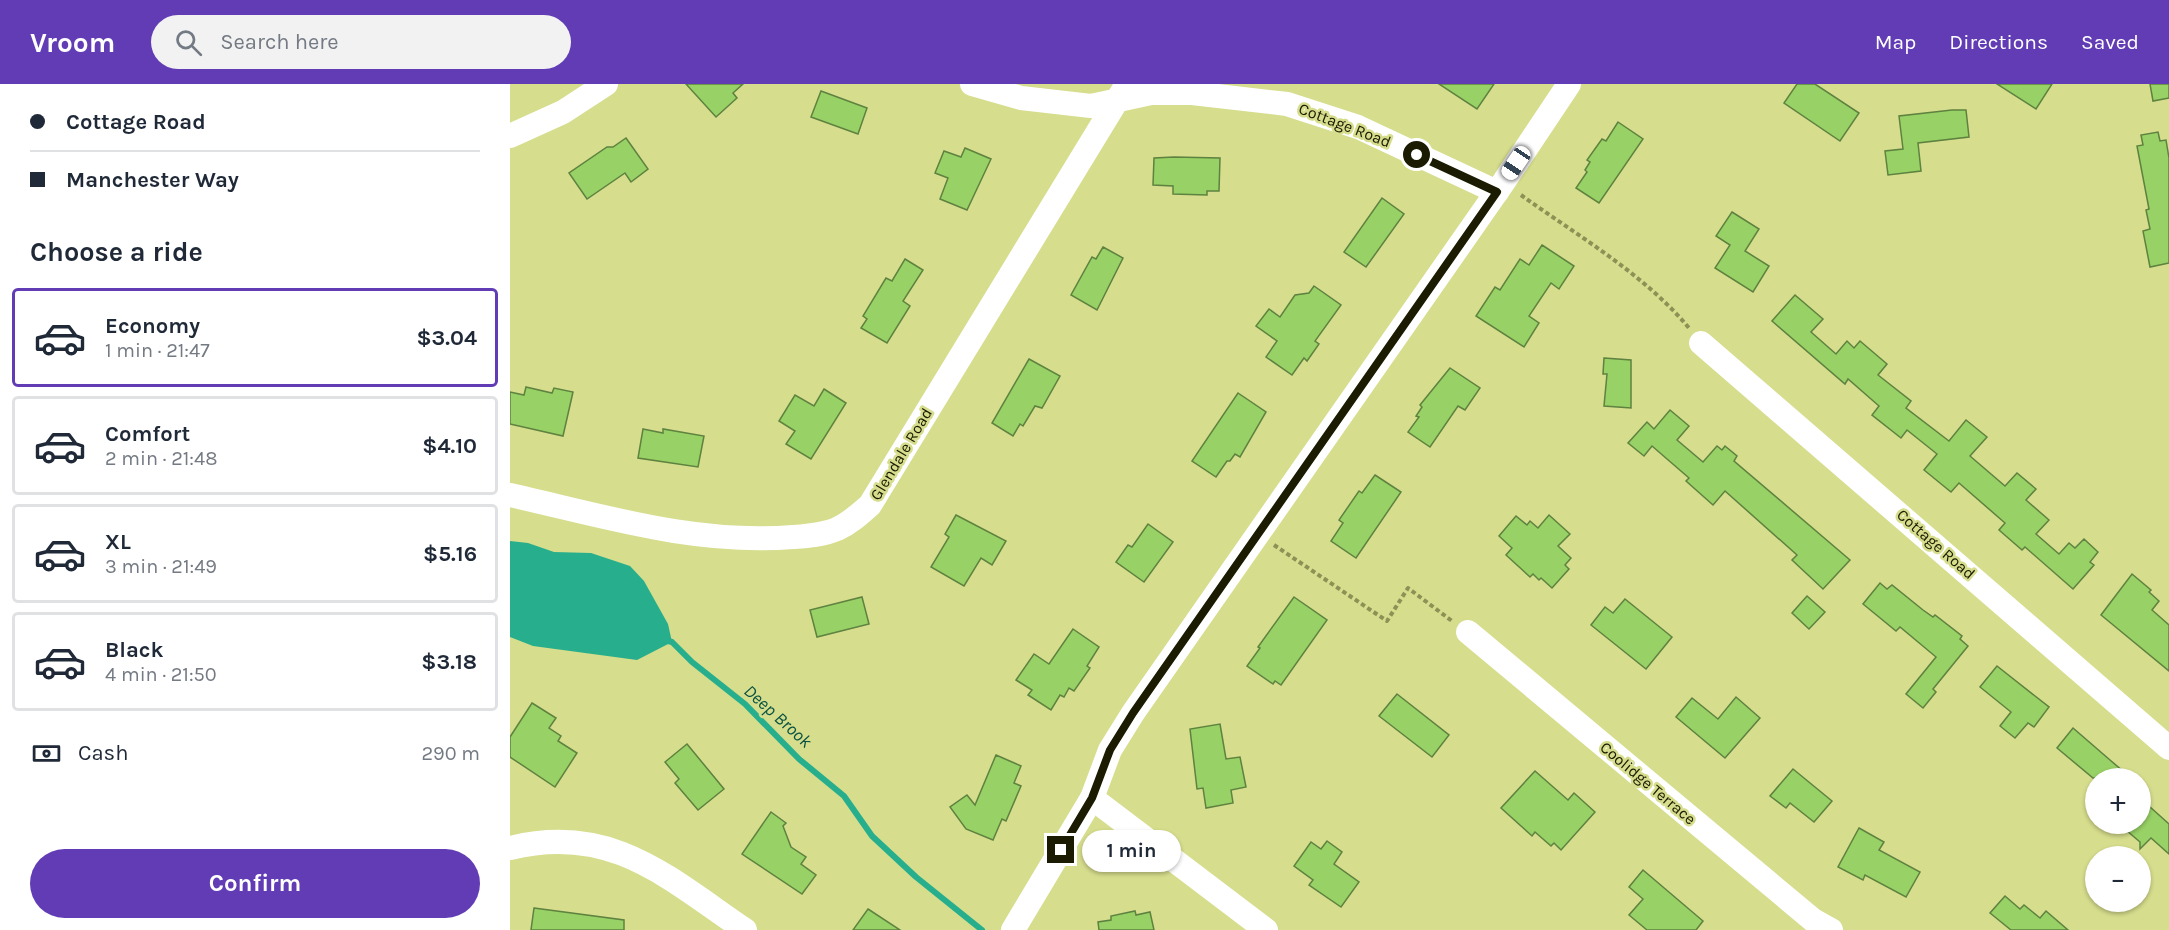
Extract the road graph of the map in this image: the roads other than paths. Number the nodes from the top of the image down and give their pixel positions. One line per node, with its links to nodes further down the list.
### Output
1 (606, 84): 5 (street)
2 (972, 84): 4 (street, Cottage Road)
3 (1569, 84): 6 (street)
4 (1122, 92): 6 (street, Cottage Road); 8 (street, Glendale Road)
5 (510, 136)
6 (1500, 187): 11 (street)
7 (1701, 343): 10 (street, Cottage Road)
8 (510, 495)
9 (1468, 632): 16 (street, Coolidge Terrace)
10 (2169, 748)
11 (1092, 798): 14 (street); 15 (street)
12 (510, 848): 13 (street)
13 (745, 930)
14 (1013, 930)
15 (1266, 930)
16 (1831, 930)

